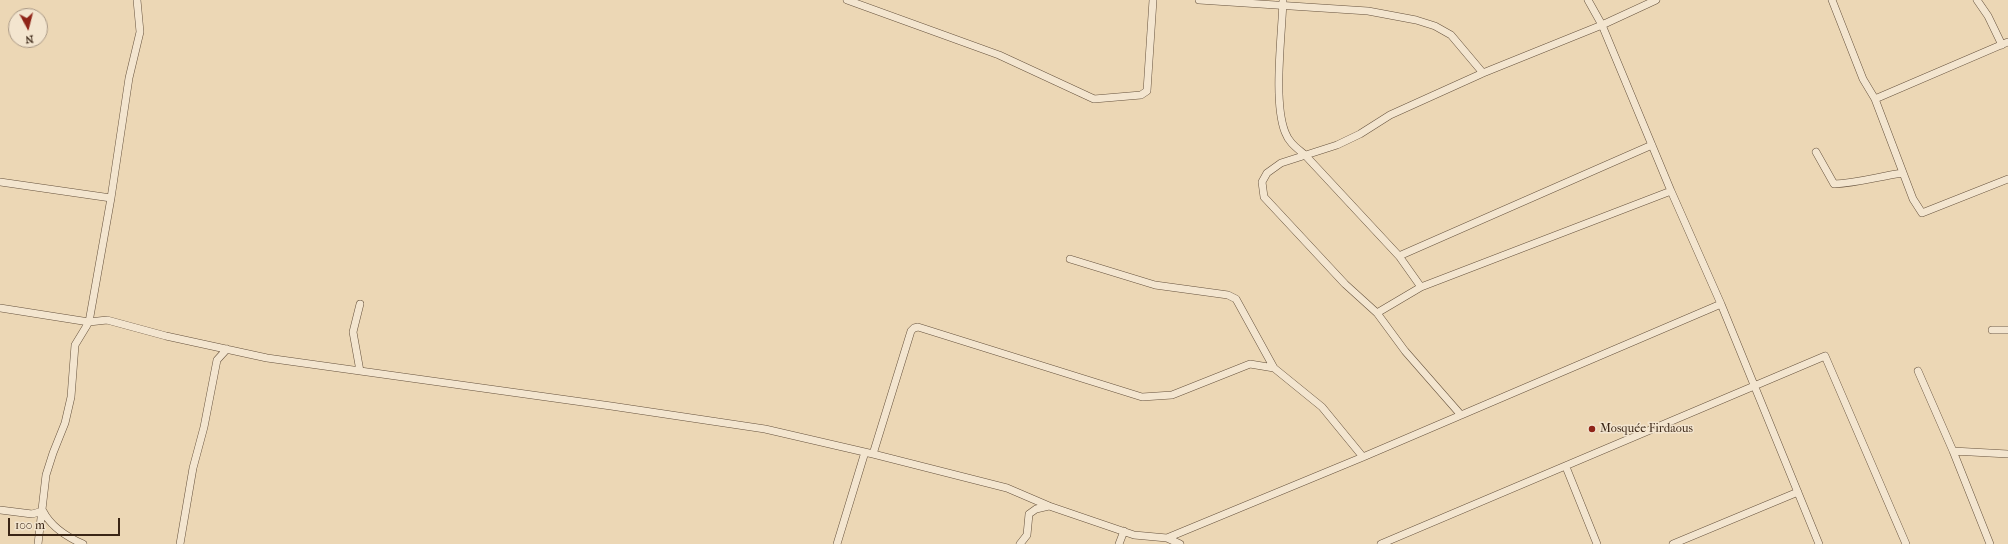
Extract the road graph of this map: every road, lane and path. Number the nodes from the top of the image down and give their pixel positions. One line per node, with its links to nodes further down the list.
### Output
1 (137, 0): 21 (street)
2 (848, 0): 3 (street)
3 (1153, 0)
4 (1199, 0): 9 (street)
5 (1588, 0): 10 (street)
6 (1656, 0): 10 (street)
7 (1832, 0): 13 (street)
8 (1977, 0): 11 (street)
9 (1282, 3): 12 (street); 16 (street)
10 (1602, 25): 12 (street); 14 (street)
11 (2005, 44): 13 (street)
12 (1483, 73): 16 (street)
13 (1875, 99): 17 (street)
14 (1652, 145): 20 (street); 22 (street)
15 (1816, 152): 17 (street)
16 (1305, 155): 22 (street); 28 (street)
17 (1903, 173): 18 (street)
18 (2008, 179)
19 (0, 182): 21 (street)
20 (1671, 191): 24 (street); 26 (street)
21 (111, 198): 29 (street)
22 (1399, 256): 24 (street)
23 (1070, 259): 33 (street)
24 (1421, 288): 28 (street)
25 (360, 304): 34 (street)
26 (1721, 304): 36 (street); 37 (street)
27 (0, 308): 29 (street)
28 (1377, 313): 37 (street)
29 (90, 322): 32 (street); 47 (street)
30 (1992, 330): 31 (street)
31 (2008, 330)
32 (227, 349): 34 (street); 52 (street)
33 (1274, 368): 40 (street); 42 (street)
34 (360, 371): 39 (street)
35 (1918, 371): 38 (street)
36 (1756, 387): 43 (street); 44 (street); 61 (street)
37 (1460, 415): 42 (street)
38 (1953, 451): 41 (street); 62 (street)
39 (865, 452): 40 (street); 53 (street)
40 (873, 454): 45 (street)
41 (2008, 454)
42 (1363, 457): 49 (street)
43 (1566, 467): 57 (street); 58 (street)
44 (1798, 492): 59 (street); 60 (street)
45 (1049, 506): 48 (street); 54 (street)
46 (0, 510): 47 (street)
47 (43, 511): 50 (street); 51 (street)
48 (1124, 531): 49 (street); 55 (street)
49 (1167, 538): 56 (street)
50 (38, 544)
51 (83, 544)
52 (180, 544)
53 (837, 544)
54 (1020, 544)
55 (1119, 544)
56 (1180, 544)
57 (1381, 544)
58 (1597, 544)
59 (1673, 544)
60 (1819, 544)
61 (1906, 544)
62 (1990, 544)

